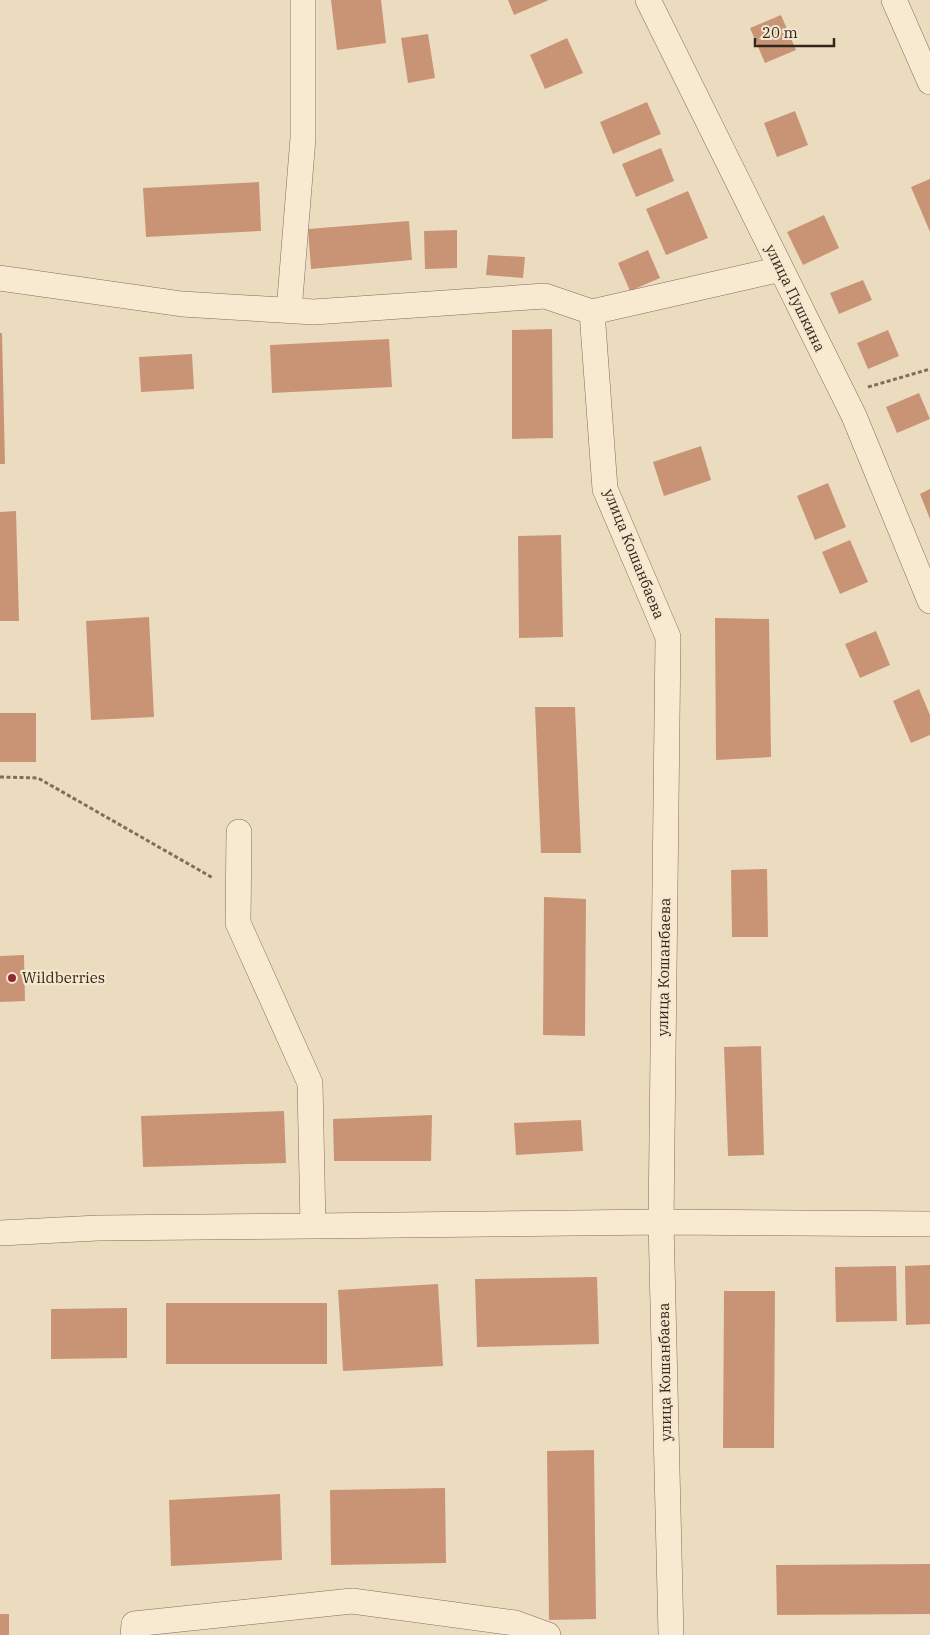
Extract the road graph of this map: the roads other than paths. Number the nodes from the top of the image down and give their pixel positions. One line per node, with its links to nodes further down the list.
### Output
1 (303, 0): 7 (street)
2 (648, 0): 5 (street, улица Пушкина)
3 (894, 0): 4 (street)
4 (930, 82)
5 (781, 269): 8 (street); 9 (street, улица Пушкина)
6 (0, 278): 7 (street)
7 (289, 310): 8 (street)
8 (592, 312): 11 (street, улица Кошанбаева)
9 (930, 601)
10 (239, 832): 13 (street)
11 (661, 1222): 12 (street); 13 (street); 17 (street, улица Кошанбаева)
12 (930, 1224)
13 (313, 1226): 14 (street)
14 (0, 1233)
15 (134, 1635): 16 (street)
16 (548, 1635)
17 (671, 1635)

